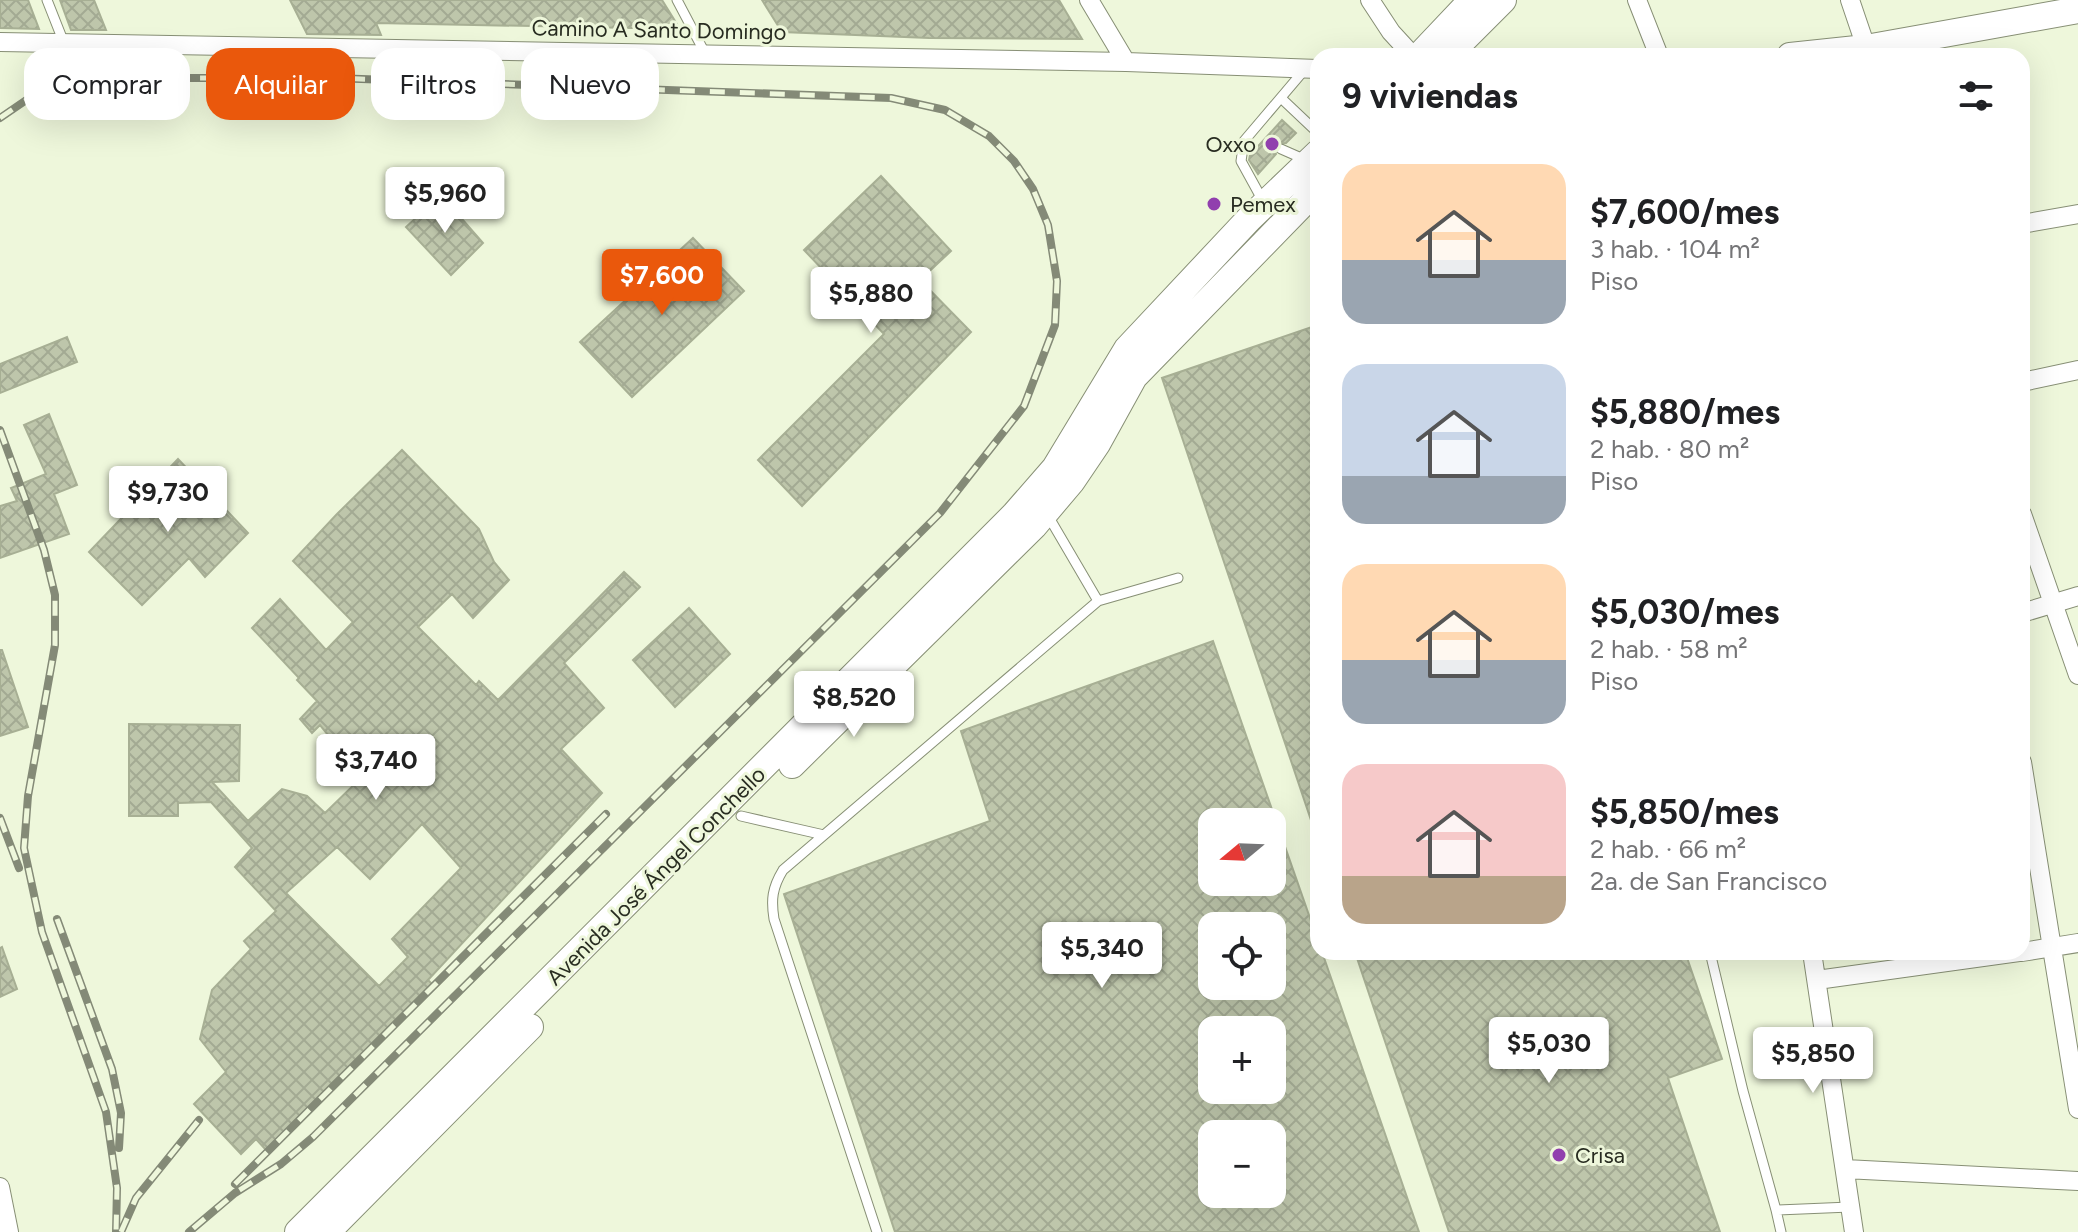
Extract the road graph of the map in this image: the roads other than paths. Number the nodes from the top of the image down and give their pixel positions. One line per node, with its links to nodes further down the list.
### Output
1 (47, 0): 11 (lane)
2 (677, 0): 18 (lane)
3 (1089, 0): 19 (street)
4 (1370, 0): 12 (street)
5 (1472, 0): 13 (main road)
6 (1503, 0): 14 (main road)
7 (1637, 0): 15 (street)
8 (1850, 0): 16 (street)
9 (2078, 10): 17 (main road)
10 (0, 42): 11 (street, Camino A Santo Domingo)
11 (64, 43): 18 (street, Camino A Santo Domingo)
12 (1408, 48)
13 (1424, 48)
14 (1455, 48)
15 (1656, 48)
16 (1867, 48)
17 (1888, 48)
18 (706, 55): 19 (street, Camino A Santo Domingo)
19 (1126, 62): 20 (street, Camino A Santo Domingo)
20 (1310, 69)
21 (1310, 71): 22 (lane)
22 (1281, 98): 23 (lane); 24 (lane)
23 (1310, 125)
24 (1250, 134): 25 (lane); 30 (lane)
25 (1263, 140)
26 (1281, 149): 27 (lane)
27 (1310, 156)
28 (1310, 160): 30 (main road, Avenida José Ángel Conchello)
29 (1310, 196): 35 (main road, Avenida José Ángel Conchello)
30 (1264, 204): 60 (main road, Avenida José Ángel Conchello)
31 (2078, 214): 32 (street)
32 (2030, 223)
33 (2078, 370): 34 (street)
34 (2030, 380)
35 (1046, 513): 39 (lane); 44 (main road, Avenida José Ángel Conchello)
36 (2030, 537): 40 (street)
37 (1178, 578): 39 (lane)
38 (2078, 596): 40 (street)
39 (1098, 601): 45 (lane)
40 (2052, 602): 41 (street); 42 (street)
41 (2030, 610)
42 (2078, 675)
43 (2030, 810): 47 (street)
44 (741, 816): 45 (lane); 61 (main road, Avenida José Ángel Conchello)
45 (824, 835): 62 (lane)
46 (2078, 943): 47 (street)
47 (2053, 947): 48 (street); 53 (street)
48 (2030, 950)
49 (1712, 960): 58 (lane)
50 (1813, 960): 52 (street)
51 (1962, 960): 52 (street)
52 (1817, 980): 54 (street)
53 (2078, 1109)
54 (1845, 1169): 55 (street); 57 (street)
55 (2078, 1181)
56 (0, 1187): 59 (street)
57 (1850, 1207): 58 (lane); 64 (street)
58 (1776, 1210): 63 (lane)
59 (9, 1232)
60 (298, 1232)
61 (327, 1232)
62 (877, 1232)
63 (1781, 1232)
64 (1854, 1232)

